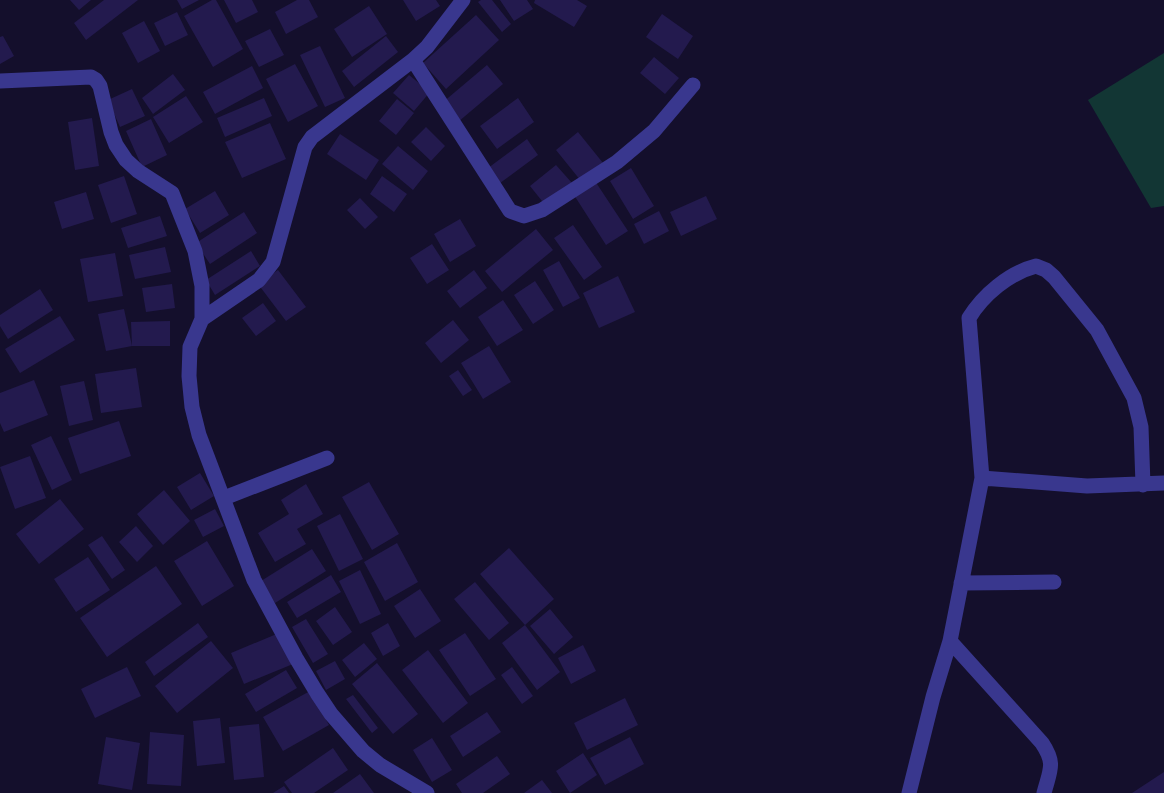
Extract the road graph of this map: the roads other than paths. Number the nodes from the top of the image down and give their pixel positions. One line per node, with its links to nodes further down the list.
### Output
1 (463, 0): 2 (street)
2 (412, 60): 4 (street); 5 (street)
3 (0, 81): 5 (street)
4 (693, 85)
5 (202, 319): 10 (street)
6 (327, 458): 10 (street)
7 (982, 478): 9 (street); 9 (street); 12 (street)
8 (1164, 483): 9 (street)
9 (1143, 485)
10 (224, 498): 14 (street)
11 (1054, 582): 12 (street)
12 (961, 583): 13 (street)
13 (950, 641): 15 (street); 16 (street)
14 (427, 793)
15 (909, 793)
16 (1044, 793)

